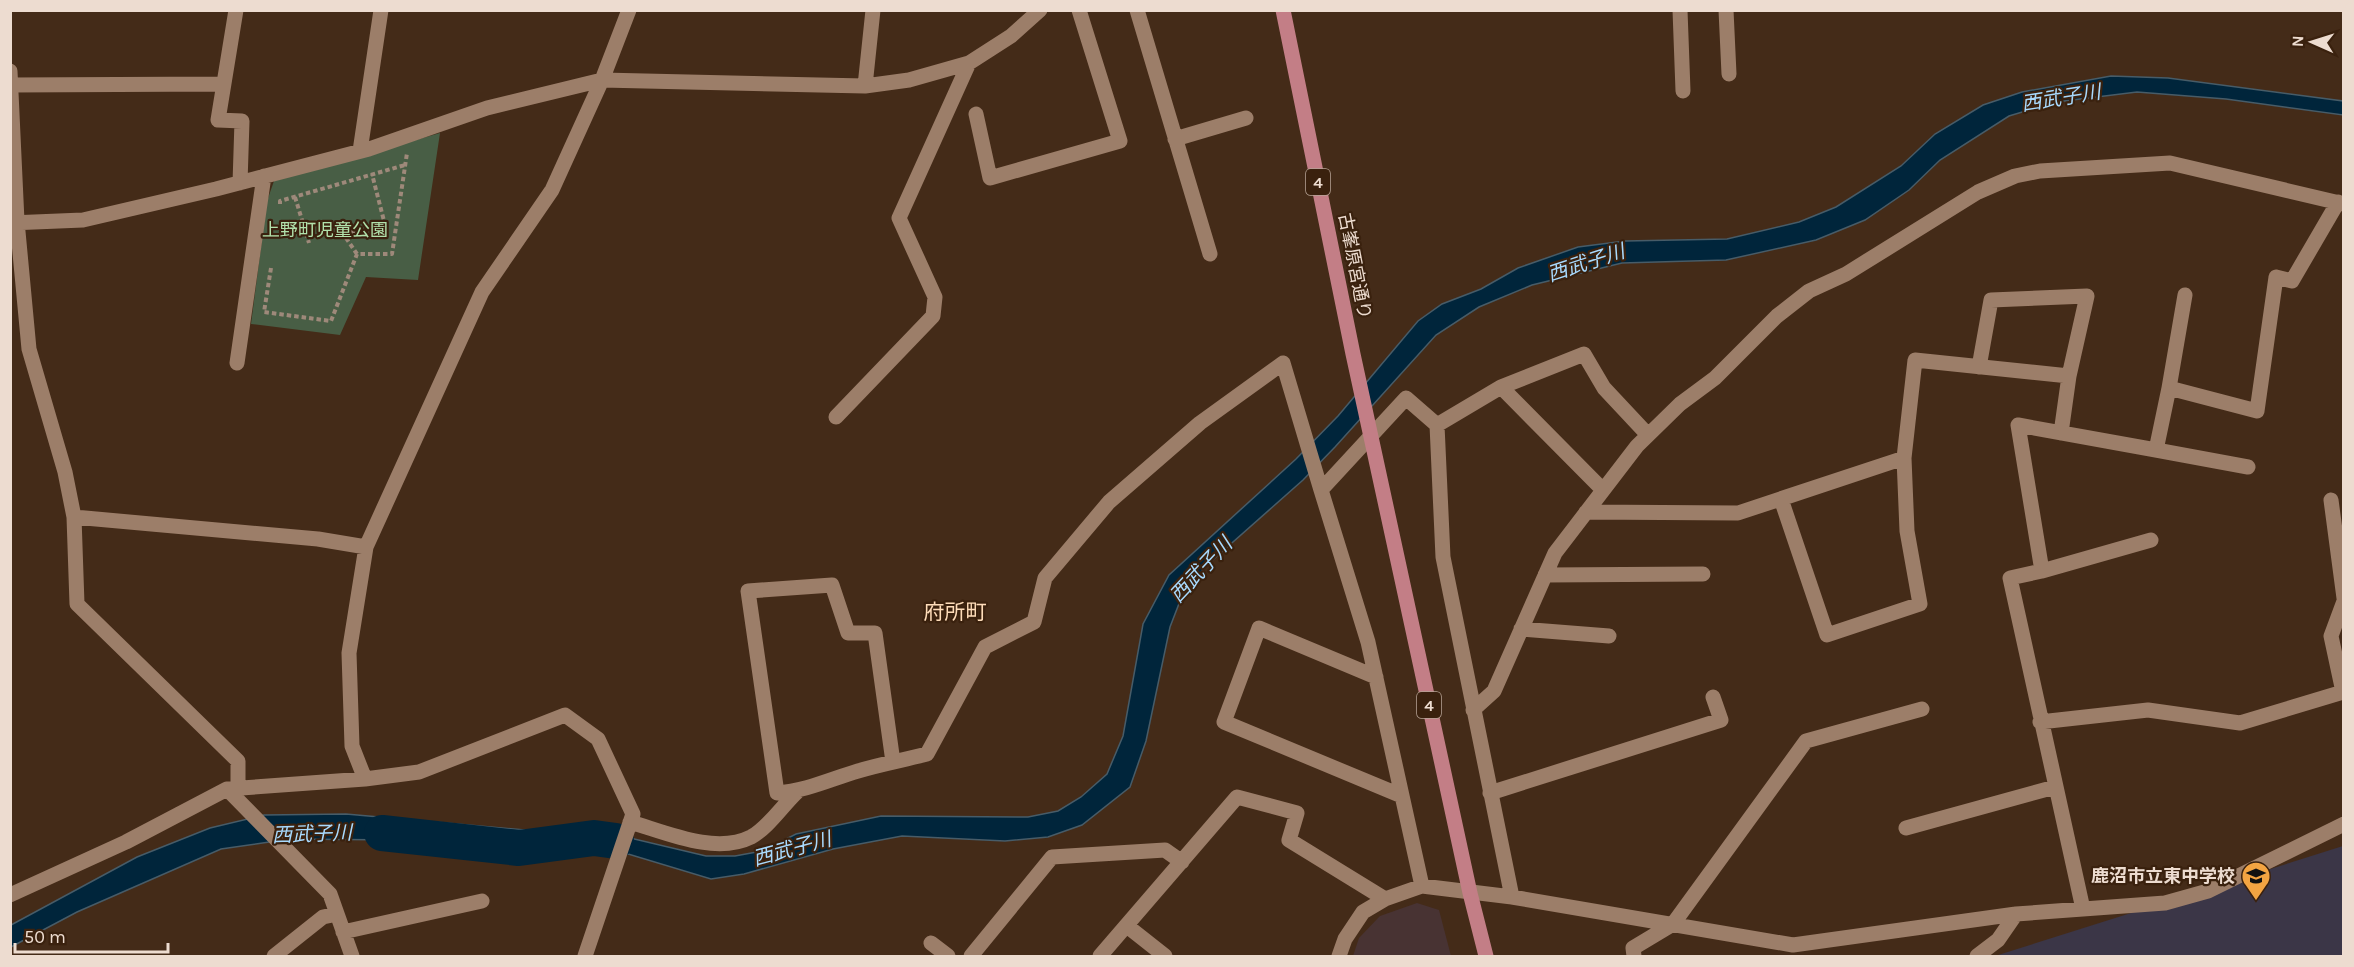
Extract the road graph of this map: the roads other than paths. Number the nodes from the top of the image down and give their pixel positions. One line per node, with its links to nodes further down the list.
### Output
1 (236, 10): 15 (street)
2 (381, 10): 22 (street)
3 (628, 10): 14 (street)
4 (873, 10): 17 (street)
5 (1040, 10): 11 (street)
6 (1079, 10): 19 (street)
7 (1137, 10): 21 (street)
8 (1283, 10): 72 (main road, 古峯原宮通り / 4)
9 (1680, 10): 18 (street)
10 (1726, 10): 13 (street)
11 (969, 63): 17 (street); 34 (street)
12 (10, 71): 16 (street)
13 (1729, 74)
14 (602, 80): 17 (street); 22 (street); 48 (street)
15 (224, 84): 16 (street); 24 (street)
16 (11, 85): 26 (street)
17 (865, 86)
18 (1683, 91)
19 (976, 114)
20 (1246, 118): 21 (street)
21 (1175, 139): 27 (street)
22 (360, 151): 23 (street)
23 (264, 176): 24 (street); 29 (street)
24 (240, 183): 26 (street)
25 (2341, 203): 33 (street); 37 (street)
26 (14, 222): 46 (street)
27 (1210, 254)
28 (2185, 295): 33 (street)
29 (237, 363)
30 (1979, 367): 31 (street); 31 (street); 39 (street)
31 (2069, 376): 36 (street)
32 (1501, 387): 35 (street); 37 (street); 42 (street)
33 (2169, 388): 38 (street)
34 (836, 417)
35 (1437, 425): 41 (street); 58 (street)
36 (2061, 433): 38 (street); 49 (street)
37 (1648, 435): 42 (street)
38 (2156, 450): 40 (street)
39 (1904, 458): 43 (street); 43 (street)
40 (2248, 467)
41 (1321, 490): 55 (street); 60 (street)
42 (1603, 490): 45 (street)
43 (1781, 499): 45 (street)
44 (2331, 500): 52 (street)
45 (1586, 512): 51 (street)
46 (74, 517): 48 (street); 63 (street)
47 (2151, 540): 49 (street)
48 (366, 547): 61 (street)
49 (2042, 571): 59 (street)
50 (1703, 574): 51 (street)
51 (1545, 575): 53 (street)
52 (2343, 599): 59 (street)
53 (1521, 629): 54 (street); 58 (street)
54 (1609, 636)
55 (1376, 677): 66 (street); 66 (street)
56 (1713, 697): 65 (street)
57 (1922, 709): 80 (street)
58 (1473, 710): 65 (street)
59 (2040, 722): 62 (street)
60 (893, 762): 64 (street); 64 (street)
61 (365, 779): 63 (street); 67 (street)
62 (2055, 787): 69 (street); 77 (street)
63 (232, 788): 73 (street); 78 (street)
64 (797, 792): 67 (street)
65 (1491, 793): 74 (street)
66 (1402, 796): 71 (street)
67 (630, 822): 86 (street)
68 (2343, 824): 77 (street)
69 (1906, 828)
70 (1182, 862): 75 (street); 81 (street); 88 (street)
71 (1422, 886): 72 (street); 75 (street)
72 (1470, 893): 74 (street); 92 (main road, 4)
73 (10, 895)
74 (1512, 897): 80 (street)
75 (1385, 899): 91 (street)
76 (482, 901): 82 (street)
77 (2083, 909): 79 (street)
78 (337, 914): 82 (street); 84 (street)
79 (2016, 914): 80 (street); 94 (street)
80 (1673, 924): 93 (street)
81 (1127, 926): 89 (street); 90 (street)
82 (344, 932): 85 (street)
83 (931, 943): 87 (street)
84 (274, 957)
85 (352, 957)
86 (585, 957)
87 (948, 957)
88 (971, 957)
89 (1100, 957)
90 (1165, 957)
91 (1339, 957)
92 (1486, 957)
93 (1634, 957)
94 (1977, 957)

